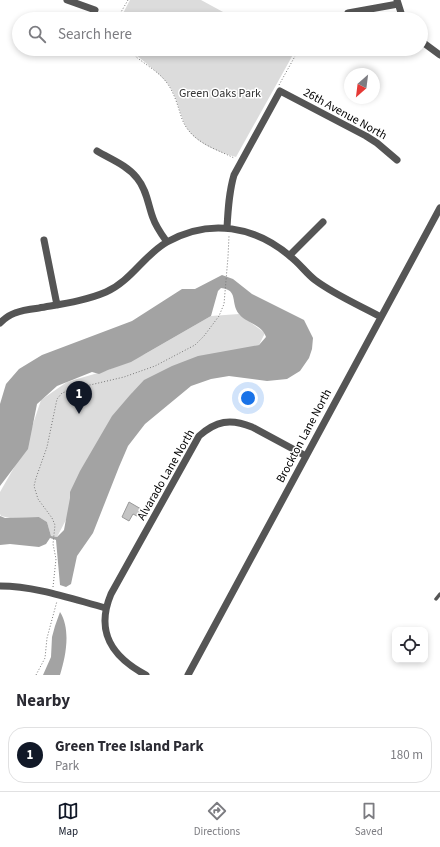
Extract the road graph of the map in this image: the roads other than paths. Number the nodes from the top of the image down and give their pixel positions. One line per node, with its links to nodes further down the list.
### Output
1 (67, 0): 3 (street)
2 (398, 2): 4 (street); 5 (street)
3 (94, 10)
4 (353, 12)
5 (402, 12)
6 (428, 46): 7 (street)
7 (440, 55)
8 (97, 151): 14 (street)
9 (397, 160): 12 (street, 26th Avenue North)
10 (440, 208): 17 (street, Brockton Lane North)
11 (323, 222): 15 (street)
12 (228, 231): 14 (street); 15 (street)
13 (44, 240): 16 (street)
14 (167, 242): 16 (street)
15 (290, 255): 17 (street)
16 (56, 305): 18 (street)
17 (381, 317): 19 (street, Brockton Lane North)
18 (0, 323)
19 (306, 456): 23 (street, Alvarado Lane North); 26 (street, Brockton Lane North)
20 (0, 586): 23 (street)
21 (440, 594): 22 (lane)
22 (436, 599)
23 (106, 608): 24 (street)
24 (132, 672): 25 (street)
25 (146, 675)
26 (188, 675)

